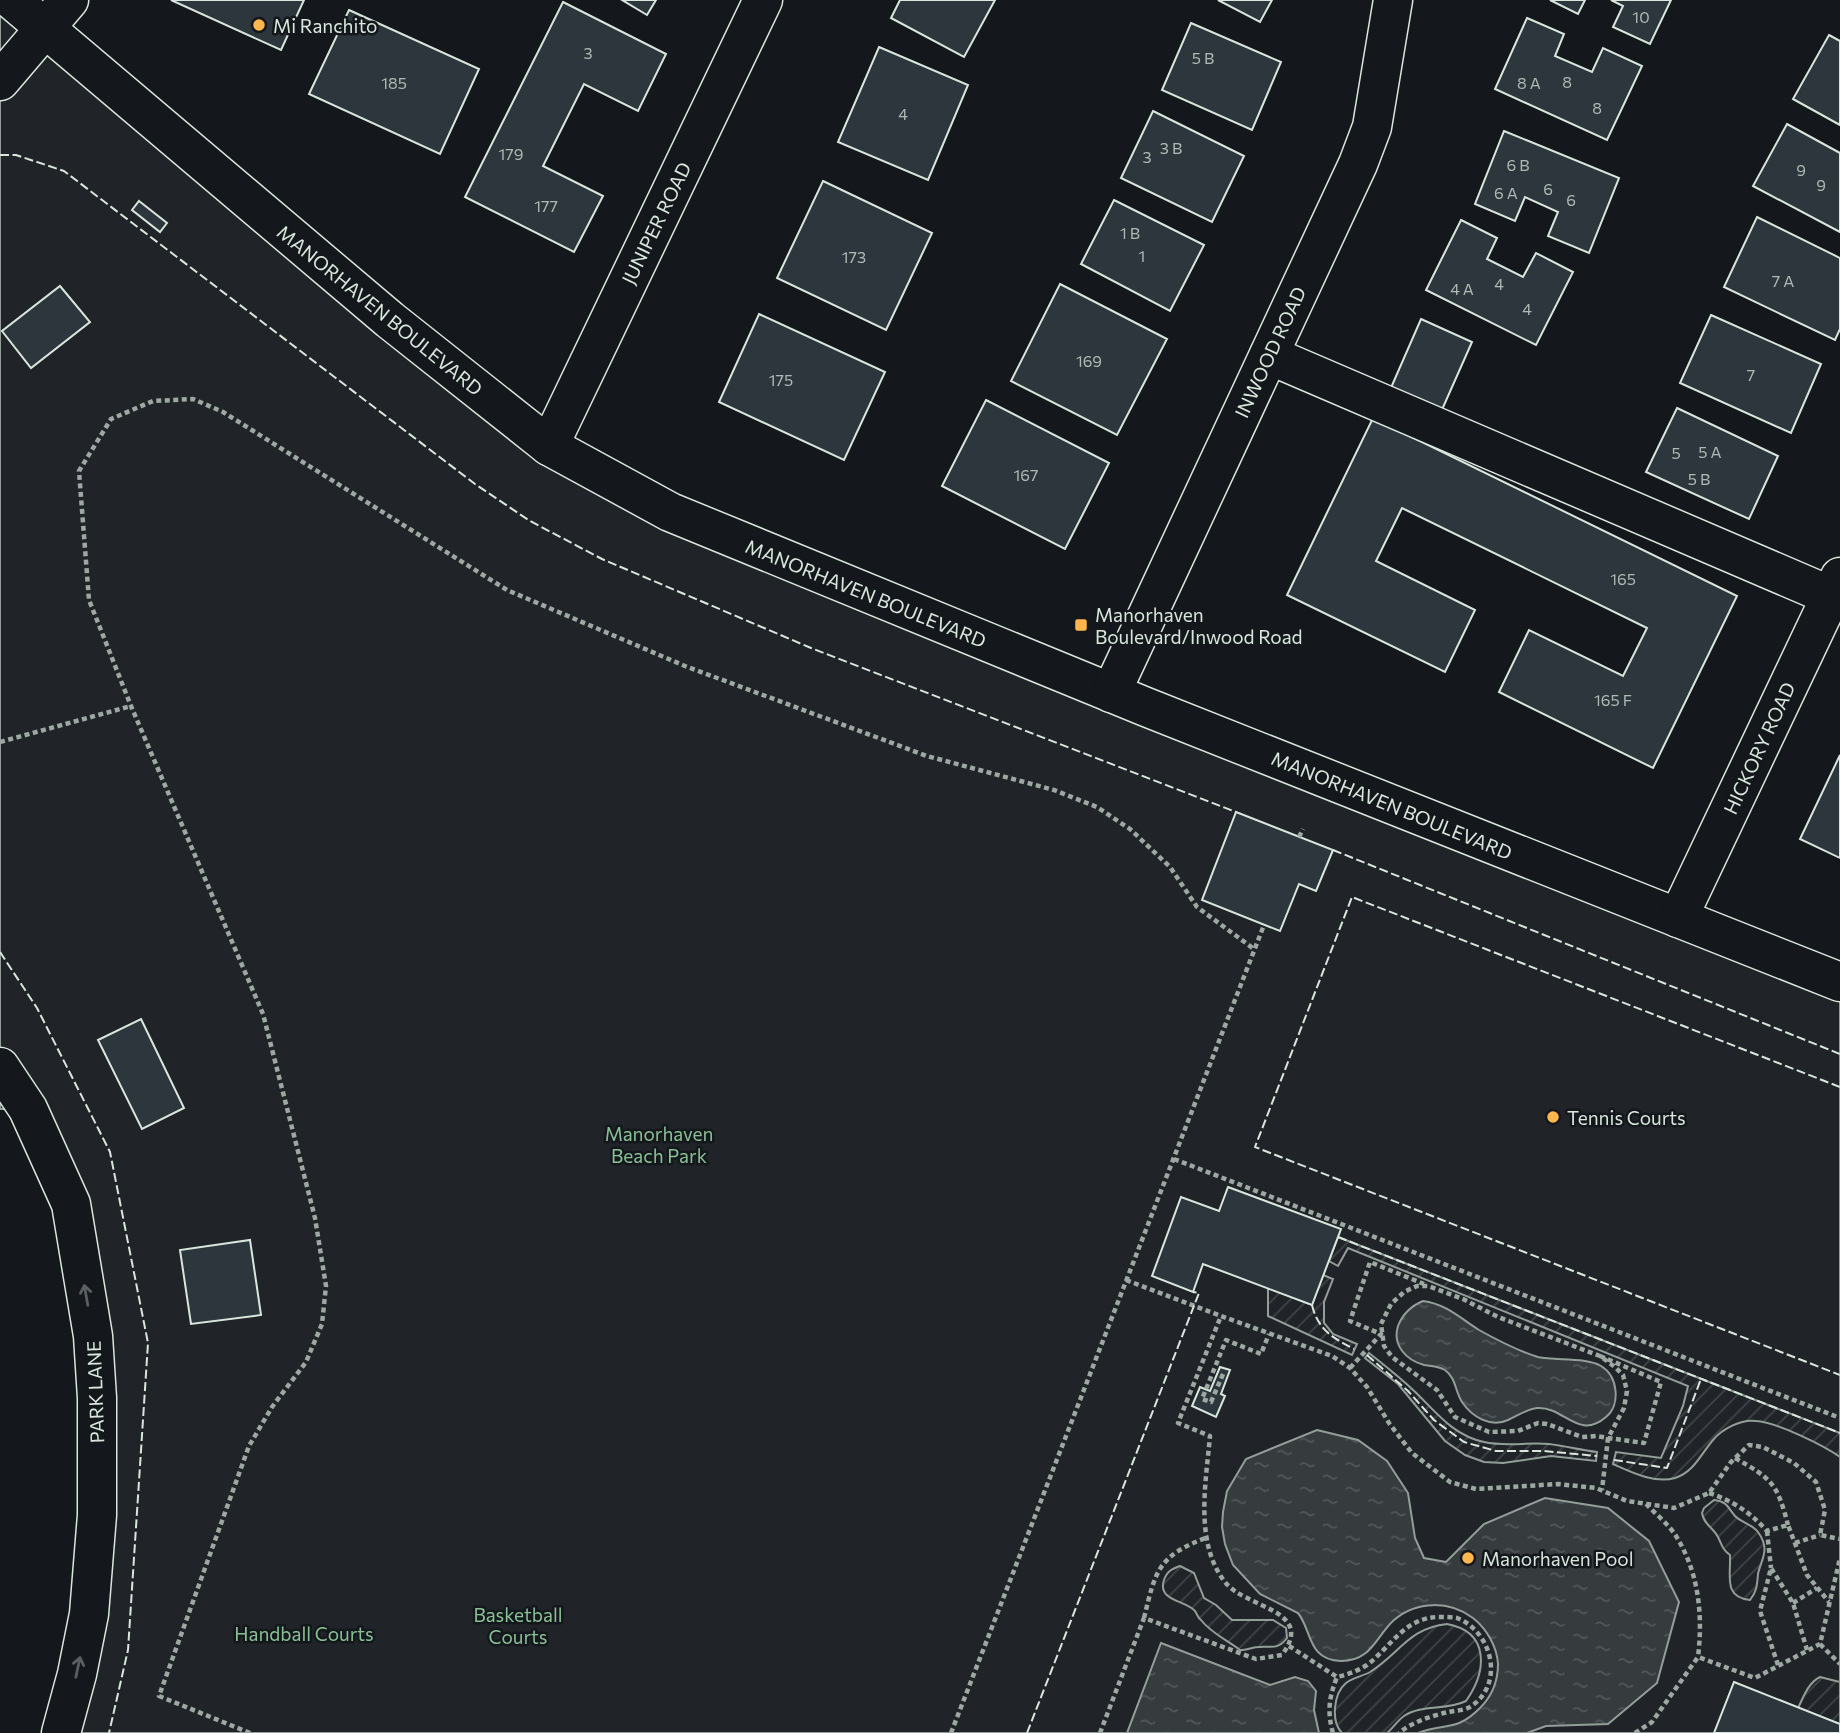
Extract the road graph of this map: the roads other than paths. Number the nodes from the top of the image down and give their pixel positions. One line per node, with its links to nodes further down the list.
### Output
1 (12, 0): 6 (street, MANORHAVEN BOULEVARD)
2 (69, 0): 6 (street)
3 (763, 0): 9 (street, JUNIPER ROAD)
4 (1393, 0): 8 (street, INWOOD ROAD)
5 (0, 26): 6 (street)
6 (45, 29): 7 (street); 9 (street, MANORHAVEN BOULEVARD)
7 (0, 81)
8 (1269, 355): 10 (street); 11 (street, INWOOD ROAD)
9 (548, 446): 11 (street, MANORHAVEN BOULEVARD)
10 (1835, 587): 12 (street, HICKORY ROAD)
11 (1111, 693): 12 (street, MANORHAVEN BOULEVARD)
12 (1678, 918): 13 (street, MANORHAVEN BOULEVARD)
13 (1840, 982)
14 (0, 1067): 15 (street, PARK LANE, one-way to 14)
15 (61, 1733)

